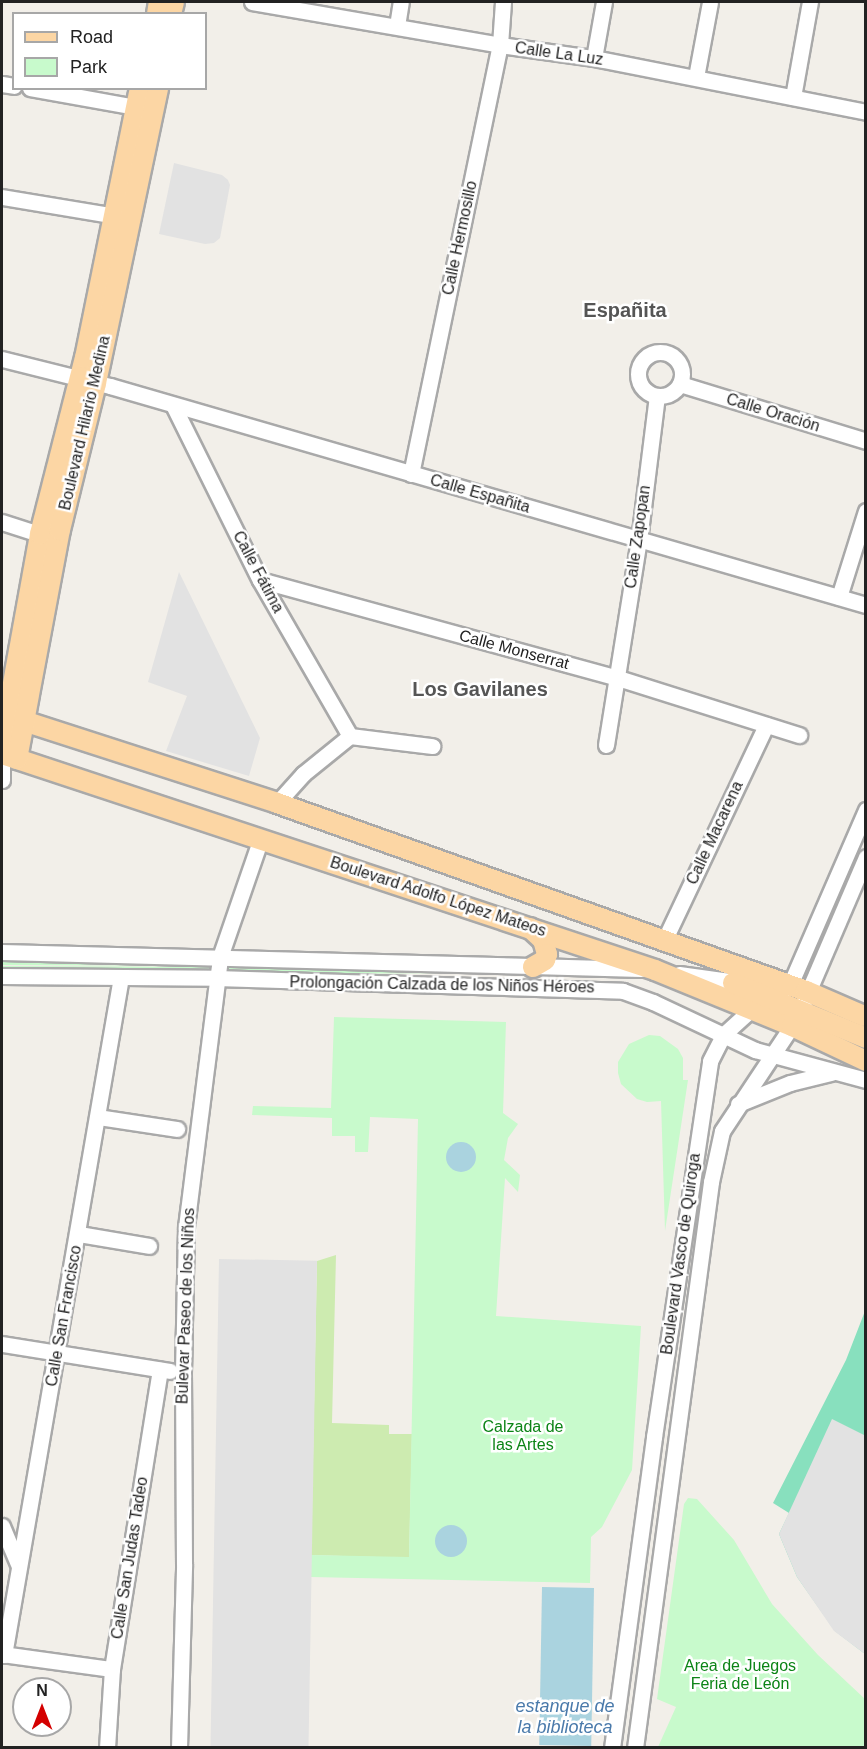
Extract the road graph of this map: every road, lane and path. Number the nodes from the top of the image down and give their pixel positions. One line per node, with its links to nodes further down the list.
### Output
1 (252, 2): 7 (street, Calle La Luz)
2 (401, 2): 8 (street)
3 (503, 2): 9 (street, Calle Hermosillo)
4 (604, 2): 10 (street)
5 (710, 2): 11 (street)
6 (810, 2): 14 (street)
7 (287, 4): 8 (street, Calle La Luz)
8 (397, 26): 9 (street, Calle La Luz)
9 (500, 45): 10 (street, Calle La Luz); 25 (street, Calle Hermosillo)
10 (594, 58): 11 (street, Calle La Luz)
11 (696, 77): 14 (street, Calle La Luz)
12 (52, 90): 15 (street)
13 (158, 90): 20 (main road, Boulevard Hilario Medina)
14 (793, 97): 16 (street, Calle La Luz)
15 (138, 98): 18 (main road, Boulevard Hilario Medina)
16 (866, 112)
17 (2, 197): 18 (street)
18 (115, 216): 20 (main road, Boulevard Hilario Medina)
19 (2, 359): 20 (street, Calle Españita)
20 (88, 381): 23 (street, Calle Españita); 28 (main road, Boulevard Hilario Medina); 34 (main road, Boulevard Hilario Medina)
21 (680, 384): 22 (street); 22 (street); 24 (street, Calle Oración)
22 (657, 396): 29 (street, Calle Zapopan)
23 (173, 405): 25 (street, Calle Españita); 30 (street, Calle Fátima)
24 (866, 441)
25 (411, 474): 29 (street, Calle Españita)
26 (866, 511): 31 (street)
27 (2, 522): 28 (street)
28 (40, 534): 34 (main road, Boulevard Hilario Medina)
29 (639, 540): 31 (street, Calle Españita); 33 (street, Calle Zapopan)
30 (260, 580): 33 (street, Calle Monserrat); 37 (street, Calle Fátima)
31 (839, 597): 32 (street, Calle Españita)
32 (866, 605)
33 (618, 678): 35 (street, Calle Monserrat); 39 (street, Calle Zapopan)
34 (11, 717): 38 (main road, Boulevard Hilario Medina); 41 (main road, Boulevard Hilario Medina); 42 (main road, Boulevard Adolfo López Mateos)
35 (766, 725): 36 (street, Calle Monserrat); 47 (street, Calle Macarena)
36 (799, 735)
37 (350, 736): 40 (street); 42 (street)
38 (2, 744)
39 (606, 745)
40 (432, 746)
41 (5, 765): 44 (main road, Boulevard Adolfo López Mateos)
42 (277, 803): 47 (main road, Boulevard Adolfo López Mateos)
43 (866, 810): 57 (street, Boulevard Vasco de Quiroga)
44 (261, 838): 46 (main road, Boulevard Adolfo López Mateos); 49 (street, Bulevar Paseo de los Niños)
45 (864, 865): 57 (street, Boulevard Vasco de Quiroga)
46 (528, 927): 50 (main road); 51 (main road, Boulevard Adolfo López Mateos)
47 (664, 941): 57 (main road, Boulevard Adolfo López Mateos)
48 (2, 952): 49 (street, Prolongación Calzada de los Niños Héroes)
49 (220, 957): 50 (street, Prolongación Calzada de los Niños Héroes); 54 (street, Bulevar Paseo de los Niños)
50 (533, 967): 51 (street, Prolongación Calzada de los Niños Héroes)
51 (655, 970): 55 (street, Prolongación Calzada de los Niños Héroes); 58 (main road, Boulevard Adolfo López Mateos)
52 (2, 976): 53 (street, Prolongación Calzada de los Niños Héroes)
53 (121, 977): 54 (street, Prolongación Calzada de los Niños Héroes); 67 (street, Calle San Francisco)
54 (216, 978): 60 (street, Prolongación Calzada de los Niños Héroes); 74 (street, Bulevar Paseo de los Niños)
55 (733, 983): 56 (main road); 57 (street, Prolongación Calzada de los Niños Héroes)
56 (771, 998): 57 (main road); 58 (street, Boulevard Vasco de Quiroga)
57 (797, 1003): 58 (main road, Boulevard Adolfo López Mateos); 59 (main road, Boulevard Adolfo López Mateos); 61 (main road); 62 (street, Boulevard Vasco de Quiroga); 63 (main road, Boulevard Adolfo López Mateos)
58 (750, 1008): 60 (street, Boulevard Vasco de Quiroga)
59 (866, 1017)
60 (723, 1035): 62 (street, Prolongación Calzada de los Niños Héroes); 81 (street, Boulevard Vasco de Quiroga)
61 (866, 1038)
62 (772, 1056): 64 (street, Prolongación Calzada de los Niños Héroes); 66 (street, Boulevard Vasco de Quiroga)
63 (866, 1061)
64 (841, 1072): 65 (street, Prolongación Calzada de los Niños Héroes); 66 (street)
65 (866, 1080)
66 (738, 1104): 82 (street, Boulevard Vasco de Quiroga)
67 (98, 1117): 68 (street); 69 (street, Calle San Francisco)
68 (177, 1129)
69 (79, 1234): 70 (street); 72 (street, Calle San Francisco)
70 (149, 1246)
71 (2, 1344): 72 (street)
72 (57, 1353): 73 (street); 76 (street, Calle San Francisco)
73 (160, 1370): 74 (street); 78 (street, Calle San Judas Tadeo)
74 (183, 1372): 80 (street, Bulevar Paseo de los Niños)
75 (2, 1526): 76 (street)
76 (18, 1564): 77 (street, Calle San Francisco)
77 (3, 1655): 78 (street)
78 (112, 1669): 79 (street, Calle San Judas Tadeo)
79 (107, 1748)
80 (179, 1748)
81 (612, 1748)
82 (635, 1748)

